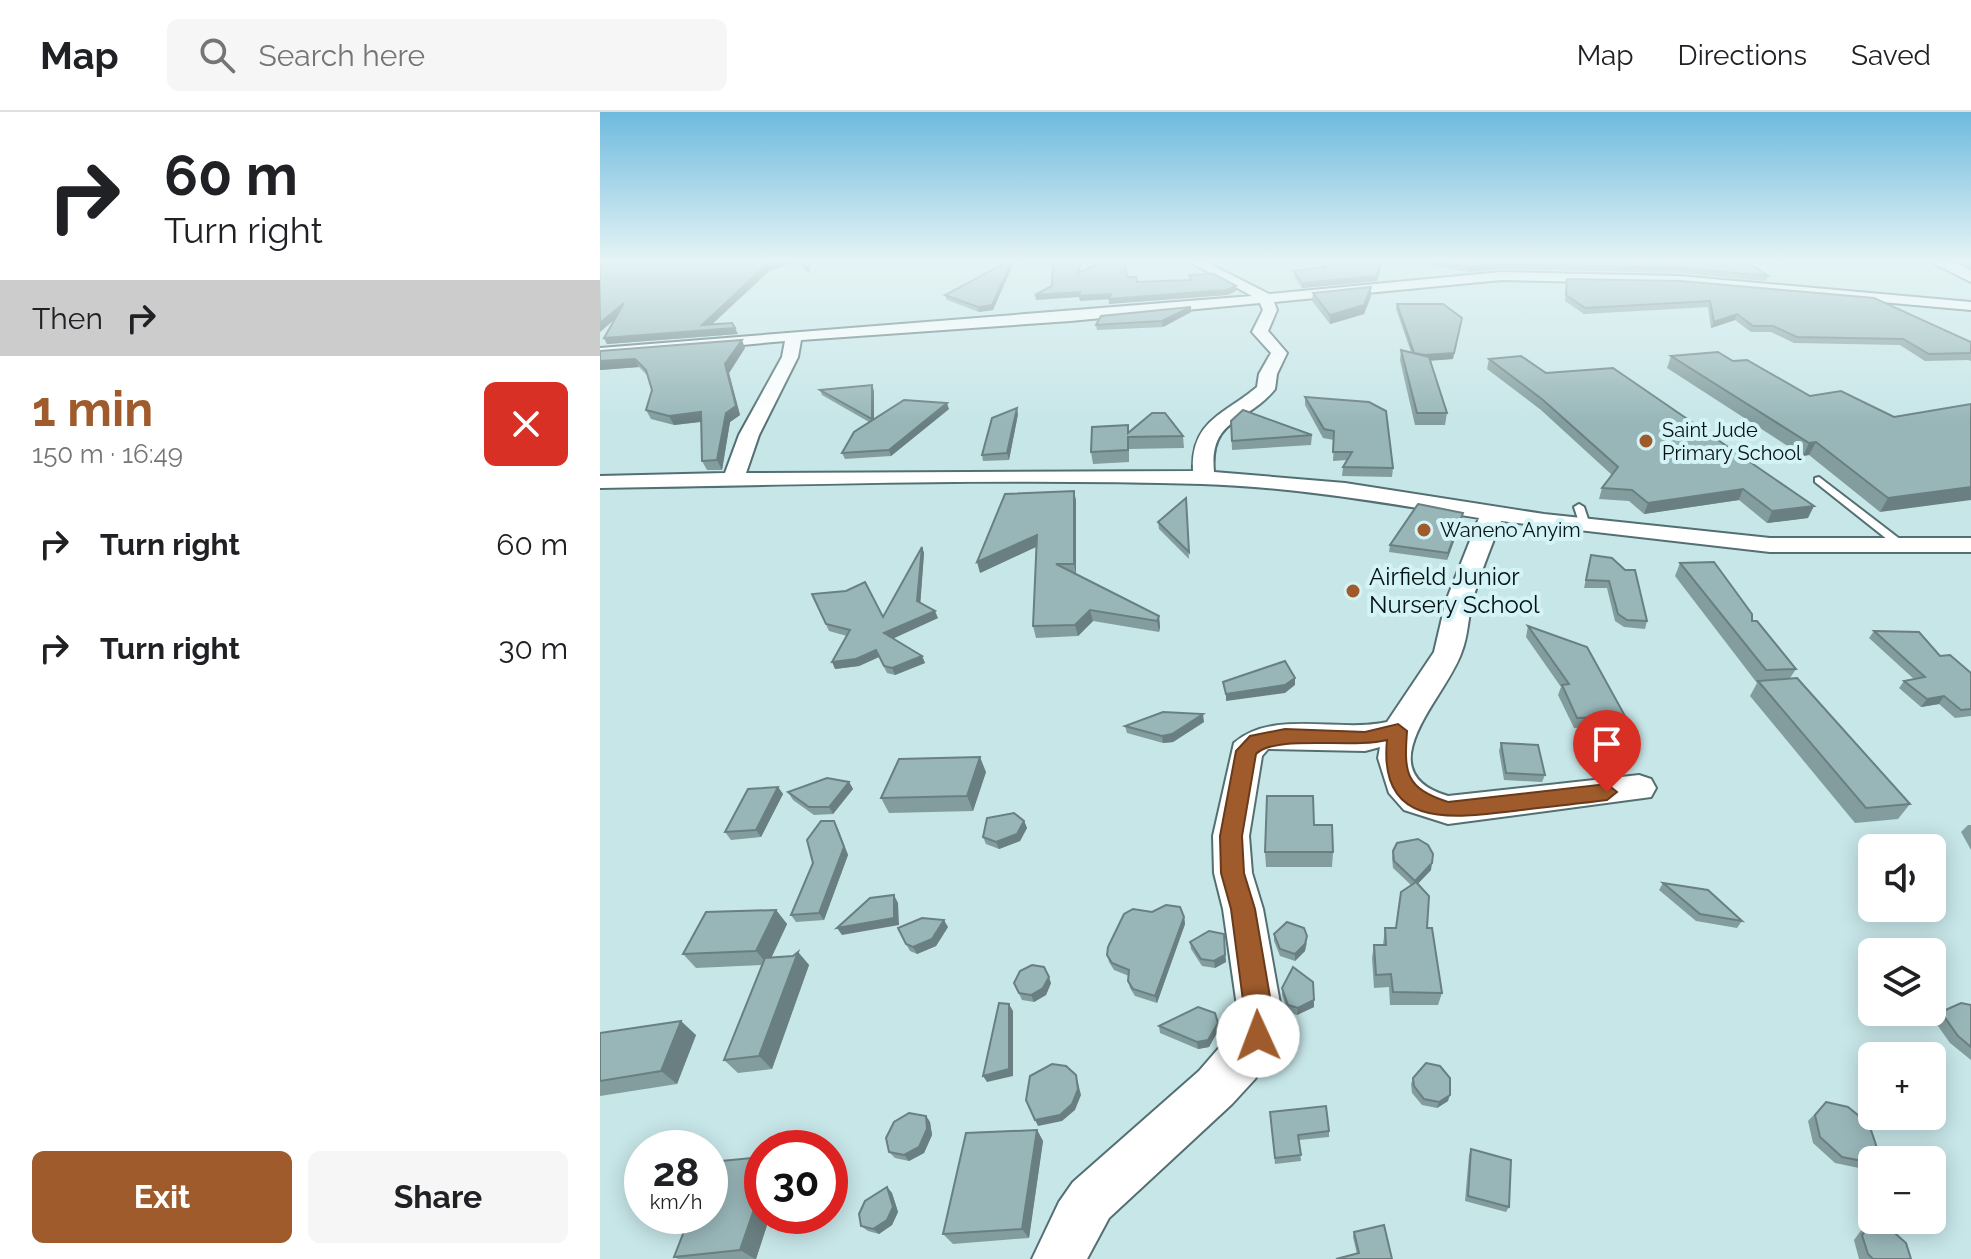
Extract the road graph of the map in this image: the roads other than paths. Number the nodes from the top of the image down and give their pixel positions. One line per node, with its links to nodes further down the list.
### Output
1 (1088, 315): 3 (street)
2 (1268, 315): 5 (street)
3 (794, 336): 4 (street); 6 (street)
4 (600, 353)
5 (1204, 478): 6 (street); 9 (street)
6 (733, 480): 8 (street)
7 (1819, 480): 10 (lane)
8 (600, 482)
9 (1492, 514): 10 (street); 12 (street)
10 (1901, 545): 11 (street)
11 (1971, 545)
12 (1398, 731): 13 (street); 14 (street)
13 (1639, 788)
14 (1059, 1259)

